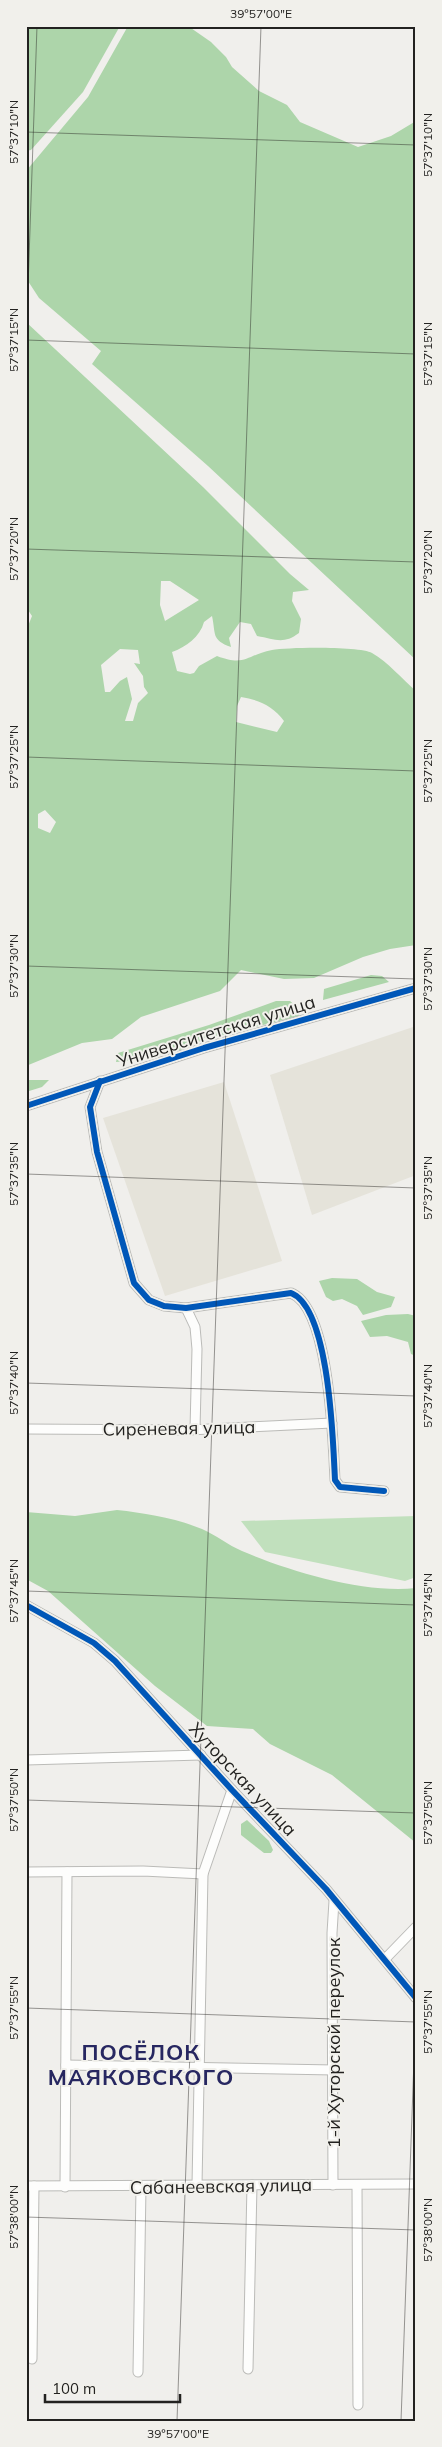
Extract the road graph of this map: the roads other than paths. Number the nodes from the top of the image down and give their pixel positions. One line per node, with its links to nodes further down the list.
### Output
1 (416, 988): 2 (street, Университетская улица)
2 (100, 1082): 3 (street, Университетская улица); 4 (street)
3 (26, 1106)
4 (186, 1308): 5 (street); 7 (street)
5 (332, 1423): 7 (street, Сиреневая улица); 8 (street)
6 (26, 1429): 7 (street, Сиреневая улица)
7 (195, 1429)
8 (384, 1491)
9 (27, 1608): 10 (street, Хуторская улица)
10 (201, 1755): 11 (street); 12 (street, Хуторская улица)
11 (26, 1760)
12 (232, 1790): 15 (street); 16 (street, Хуторская улица)
13 (26, 1872): 14 (street)
14 (67, 1872): 15 (street); 20 (street)
15 (203, 1874): 21 (street)
16 (334, 1901): 18 (street, Хуторская улица); 22 (street, 1-й Хуторской переулок)
17 (416, 1927): 18 (street)
18 (385, 1959): 19 (street, Хуторская улица)
19 (416, 1998)
20 (66, 2065): 21 (street); 30 (street)
21 (200, 2067): 22 (street); 29 (street)
22 (334, 2070): 25 (street, 1-й Хуторской переулок)
23 (252, 2184): 25 (street, Сабанеевская улица); 29 (street, Сабанеевская улица); 32 (street)
24 (416, 2184): 26 (street, Сабанеевская улица)
25 (333, 2185): 26 (street, Сабанеевская улица)
26 (357, 2185): 34 (street)
27 (30, 2186): 30 (street, Сабанеевская улица); 31 (street)
28 (141, 2186): 29 (street, Сабанеевская улица); 30 (street, Сабанеевская улица); 33 (street)
29 (197, 2186)
30 (65, 2187)
31 (32, 2359)
32 (248, 2369)
33 (138, 2372)
34 (358, 2405)

